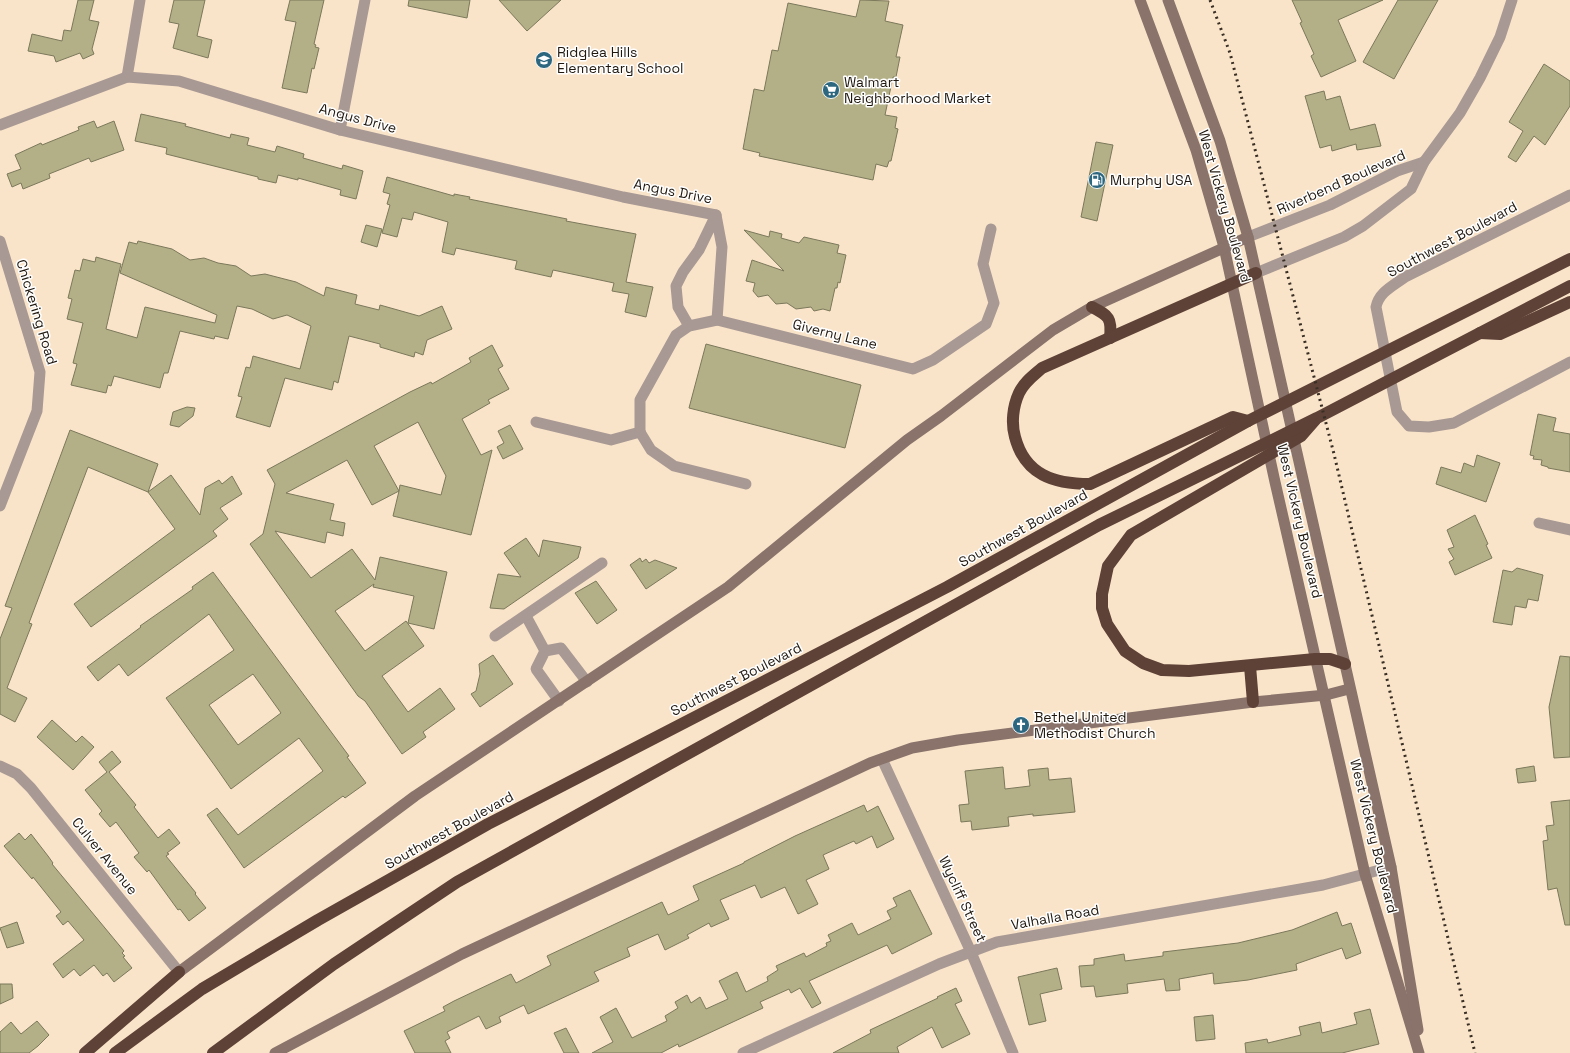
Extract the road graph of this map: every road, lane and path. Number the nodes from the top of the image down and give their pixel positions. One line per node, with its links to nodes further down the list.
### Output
1 (140, 0): 6 (street)
2 (365, 0): 8 (street)
3 (1140, 0): 15 (main road, West Vickery Boulevard)
4 (1168, 0): 13 (main road, West Vickery Boulevard)
5 (1512, 0): 9 (street, Riverbend Boulevard)
6 (127, 77): 7 (street, Angus Drive); 8 (street, Angus Drive)
7 (0, 125)
8 (340, 130): 11 (street, Angus Drive)
9 (1424, 162): 13 (street, Riverbend Boulevard); 18 (street, Riverbend Boulevard)
10 (1570, 195): 28 (street, Southwest Boulevard)
11 (716, 216): 24 (street, Angus Drive); 25 (street, Angus Drive)
12 (992, 229): 24 (street, Giverny Lane)
13 (1248, 237): 15 (main road); 18 (main road, West Vickery Boulevard)
14 (0, 241): 34 (street, Chickering Road)
15 (1224, 247): 19 (main road, West Vickery Boulevard); 23 (main road)
16 (1570, 250): 21 (highway)
17 (1570, 259): 21 (highway, Southwest Boulevard)
18 (1256, 273): 19 (highway); 42 (main road, West Vickery Boulevard)
19 (1231, 284): 27 (highway); 41 (main road, West Vickery Boulevard)
20 (1570, 286): 26 (highway)
21 (1485, 302): 30 (highway, Southwest Boulevard)
22 (1570, 302): 26 (highway)
23 (1092, 307): 27 (highway); 44 (main road)
24 (717, 320): 25 (street, Giverny Lane)
25 (689, 326): 32 (street, Giverny Lane)
26 (1479, 333): 29 (highway)
27 (1110, 338): 30 (highway)
28 (1570, 362)
29 (1317, 418): 43 (highway); 57 (highway)
30 (1248, 421): 56 (highway, Southwest Boulevard)
31 (536, 422): 32 (street)
32 (640, 432): 33 (street)
33 (746, 484)
34 (0, 506)
35 (1539, 523): 36 (street)
36 (1570, 530)
37 (602, 563): 38 (street)
38 (526, 616): 39 (street); 40 (street)
39 (495, 636)
40 (545, 651): 44 (street); 47 (street)
41 (1316, 659): 42 (highway); 43 (highway); 46 (main road, West Vickery Boulevard)
42 (1345, 664): 45 (main road, West Vickery Boulevard)
43 (1250, 666): 48 (highway)
44 (587, 682): 47 (main road)
45 (1349, 689): 46 (main road); 51 (main road, West Vickery Boulevard)
46 (1326, 695): 48 (main road); 52 (main road, West Vickery Boulevard)
47 (559, 701): 54 (main road)
48 (1253, 702): 49 (main road)
49 (882, 759): 53 (street, Wycliff Street); 58 (main road)
50 (0, 766): 54 (street, Culver Avenue)
51 (1391, 867): 52 (street, Valhalla Road); 62 (main road, West Vickery Boulevard)
52 (1366, 874): 53 (street, Valhalla Road); 61 (main road, West Vickery Boulevard)
53 (971, 952): 59 (street, Valhalla Road); 60 (street, Wycliff Street)
54 (179, 972): 55 (highway)
55 (85, 1053)
56 (114, 1053)
57 (213, 1053)
58 (275, 1053)
59 (743, 1053)
60 (1013, 1053)
61 (1419, 1053)
62 (1422, 1053)

